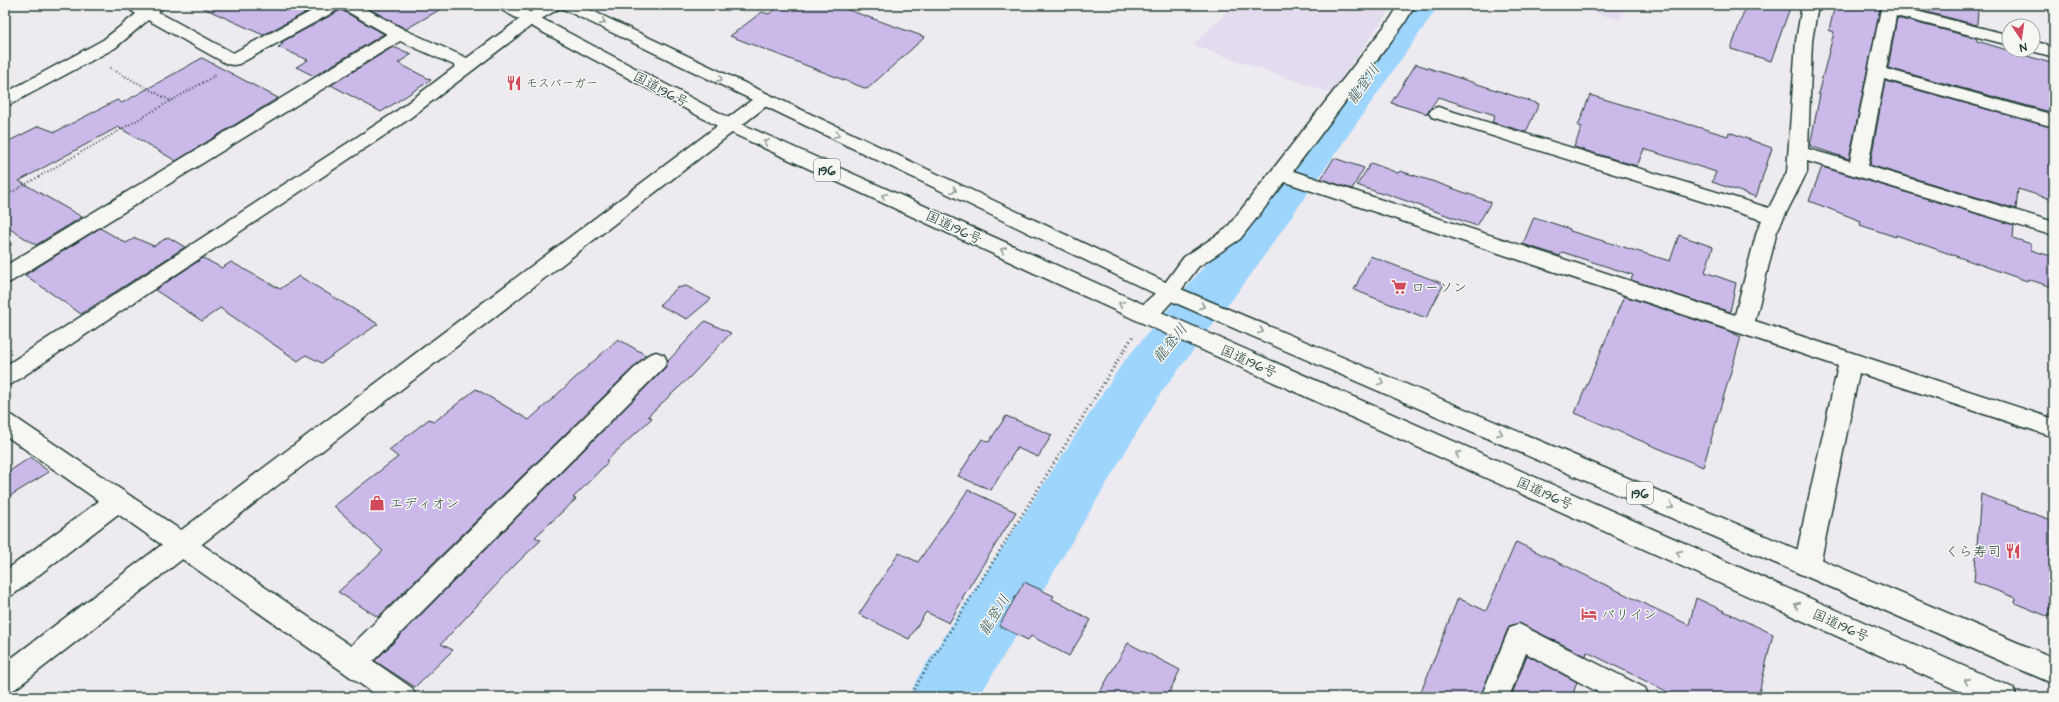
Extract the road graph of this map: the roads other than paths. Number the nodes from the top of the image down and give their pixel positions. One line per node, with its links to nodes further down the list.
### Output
1 (132, 5): 9 (main road)
2 (335, 5): 9 (main road)
3 (347, 5): 11 (main road)
4 (504, 5): 10 (main road, 国道196号 / 196)
5 (554, 5): 10 (main road)
6 (568, 5): 18 (main road, 196, one-way to 18)
7 (1407, 5): 24 (main road)
8 (1810, 5): 22 (main road)
9 (152, 9): 17 (main road)
10 (530, 19): 15 (main road); 21 (main road, 国道196号 / 196)
11 (399, 34): 15 (main road); 27 (main road)
12 (2001, 38): 16 (main road)
13 (2041, 48): 14 (main road)
14 (2054, 52)
15 (468, 64): 33 (main road)
16 (1877, 72): 20 (main road); 23 (main road)
17 (5, 100)
18 (764, 100): 21 (main road); 28 (main road, 196, one-way to 28)
19 (1438, 113): 25 (main road)
20 (2054, 121)
21 (729, 125): 29 (main road, 国道196号 / 196, one-way to 21); 37 (main road)
22 (1797, 152): 23 (main road); 25 (main road)
23 (1858, 169): 26 (main road)
24 (1281, 174): 28 (main road); 30 (main road)
25 (1774, 217): 30 (main road)
26 (2054, 229)
27 (5, 276)
28 (1173, 294): 29 (main road); 38 (main road, 196, one-way to 38)
29 (1151, 317): 46 (main road, 国道196号 / 196, one-way to 29)
30 (1743, 326): 32 (main road)
31 (656, 361): 40 (main road)
32 (1850, 362): 35 (main road); 38 (main road)
33 (5, 377)
34 (5, 423): 36 (main road)
35 (2054, 428)
36 (117, 501): 37 (main road); 39 (main road)
37 (180, 545): 40 (main road); 42 (main road)
38 (1807, 565): 41 (main road, 196)
39 (5, 586)
40 (352, 663): 43 (main road)
41 (2054, 671)
42 (5, 680)
43 (402, 697)
44 (1495, 697): 45 (main road)
45 (1635, 697)
46 (2003, 697)

